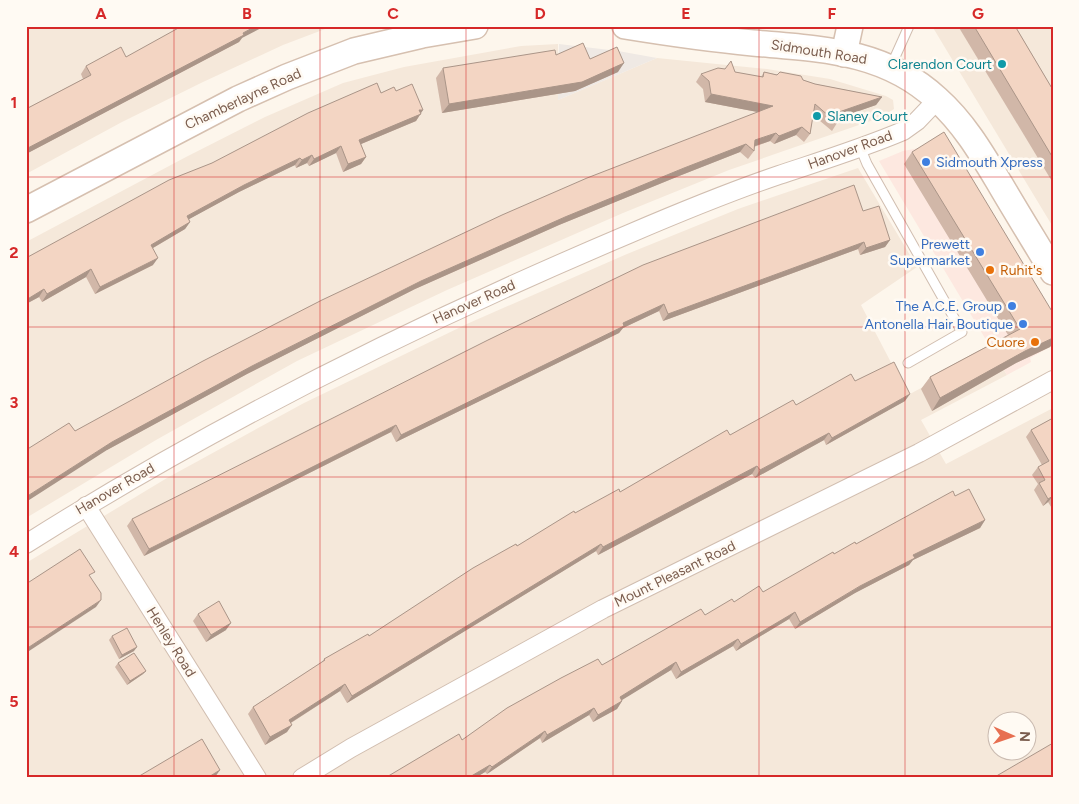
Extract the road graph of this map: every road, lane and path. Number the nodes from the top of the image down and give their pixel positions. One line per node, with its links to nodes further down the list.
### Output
1 (475, 26): 11 (street, Chamberlayne Road)
2 (625, 26): 5 (street)
3 (850, 26): 7 (street)
4 (909, 26): 8 (lane)
5 (661, 29): 6 (street, Sidmouth Road)
6 (796, 36): 7 (street, Sidmouth Road)
7 (844, 54): 8 (street, Sidmouth Road)
8 (891, 66): 9 (street, Sidmouth Road)
9 (938, 99): 10 (street, Hanover Road); 12 (street, Sidmouth Road)
10 (860, 148): 13 (lane); 15 (street, Hanover Road)
11 (26, 210)
12 (1053, 272)
13 (908, 363)
14 (1053, 380): 18 (street, Mount Pleasant Road)
15 (86, 506): 16 (street, Hanover Road); 17 (street, Henley Road)
16 (26, 544)
17 (257, 778)
18 (302, 778)

